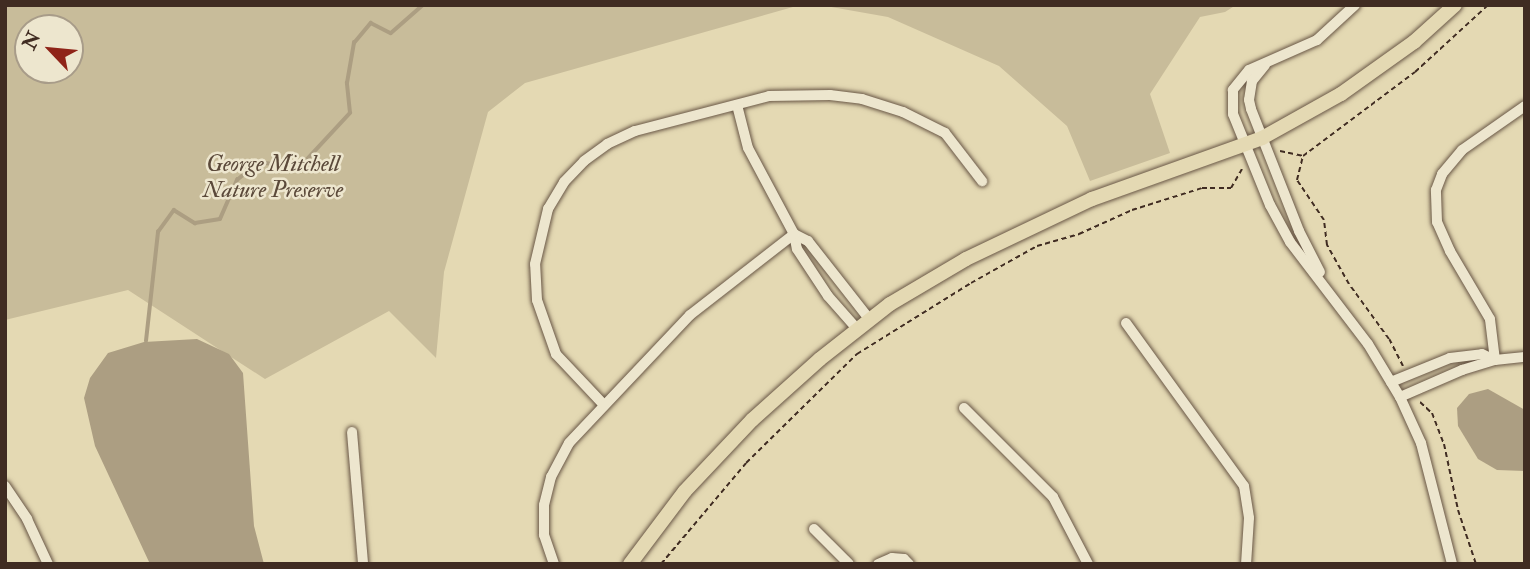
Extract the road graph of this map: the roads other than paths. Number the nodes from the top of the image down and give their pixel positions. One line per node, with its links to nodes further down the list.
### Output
1 (1355, 5): 3 (street)
2 (1455, 5): 6 (main road)
3 (1266, 64): 6 (street); 7 (street)
4 (737, 105): 8 (street); 9 (street); 18 (street)
5 (1525, 106): 15 (street)
6 (1262, 138): 7 (main road); 10 (street)
7 (1245, 146): 10 (street); 11 (main road)
8 (982, 181)
9 (794, 234): 11 (street); 13 (street); 18 (street)
10 (1332, 296): 16 (street)
11 (870, 320): 13 (main road)
12 (1126, 323): 31 (street)
13 (858, 330): 26 (main road)
14 (1525, 356): 15 (street)
15 (1495, 360): 16 (street); 17 (street)
16 (1391, 382): 17 (street)
17 (1400, 397): 32 (street)
18 (604, 405): 25 (street)
19 (964, 408): 30 (street)
20 (352, 432): 24 (street)
21 (5, 486): 23 (street)
22 (814, 529): 27 (street)
23 (48, 564)
24 (363, 564)
25 (554, 564)
26 (630, 564)
27 (849, 564)
28 (878, 564): 29 (street)
29 (909, 564)
30 (1088, 564)
31 (1246, 564)
32 (1452, 564)

